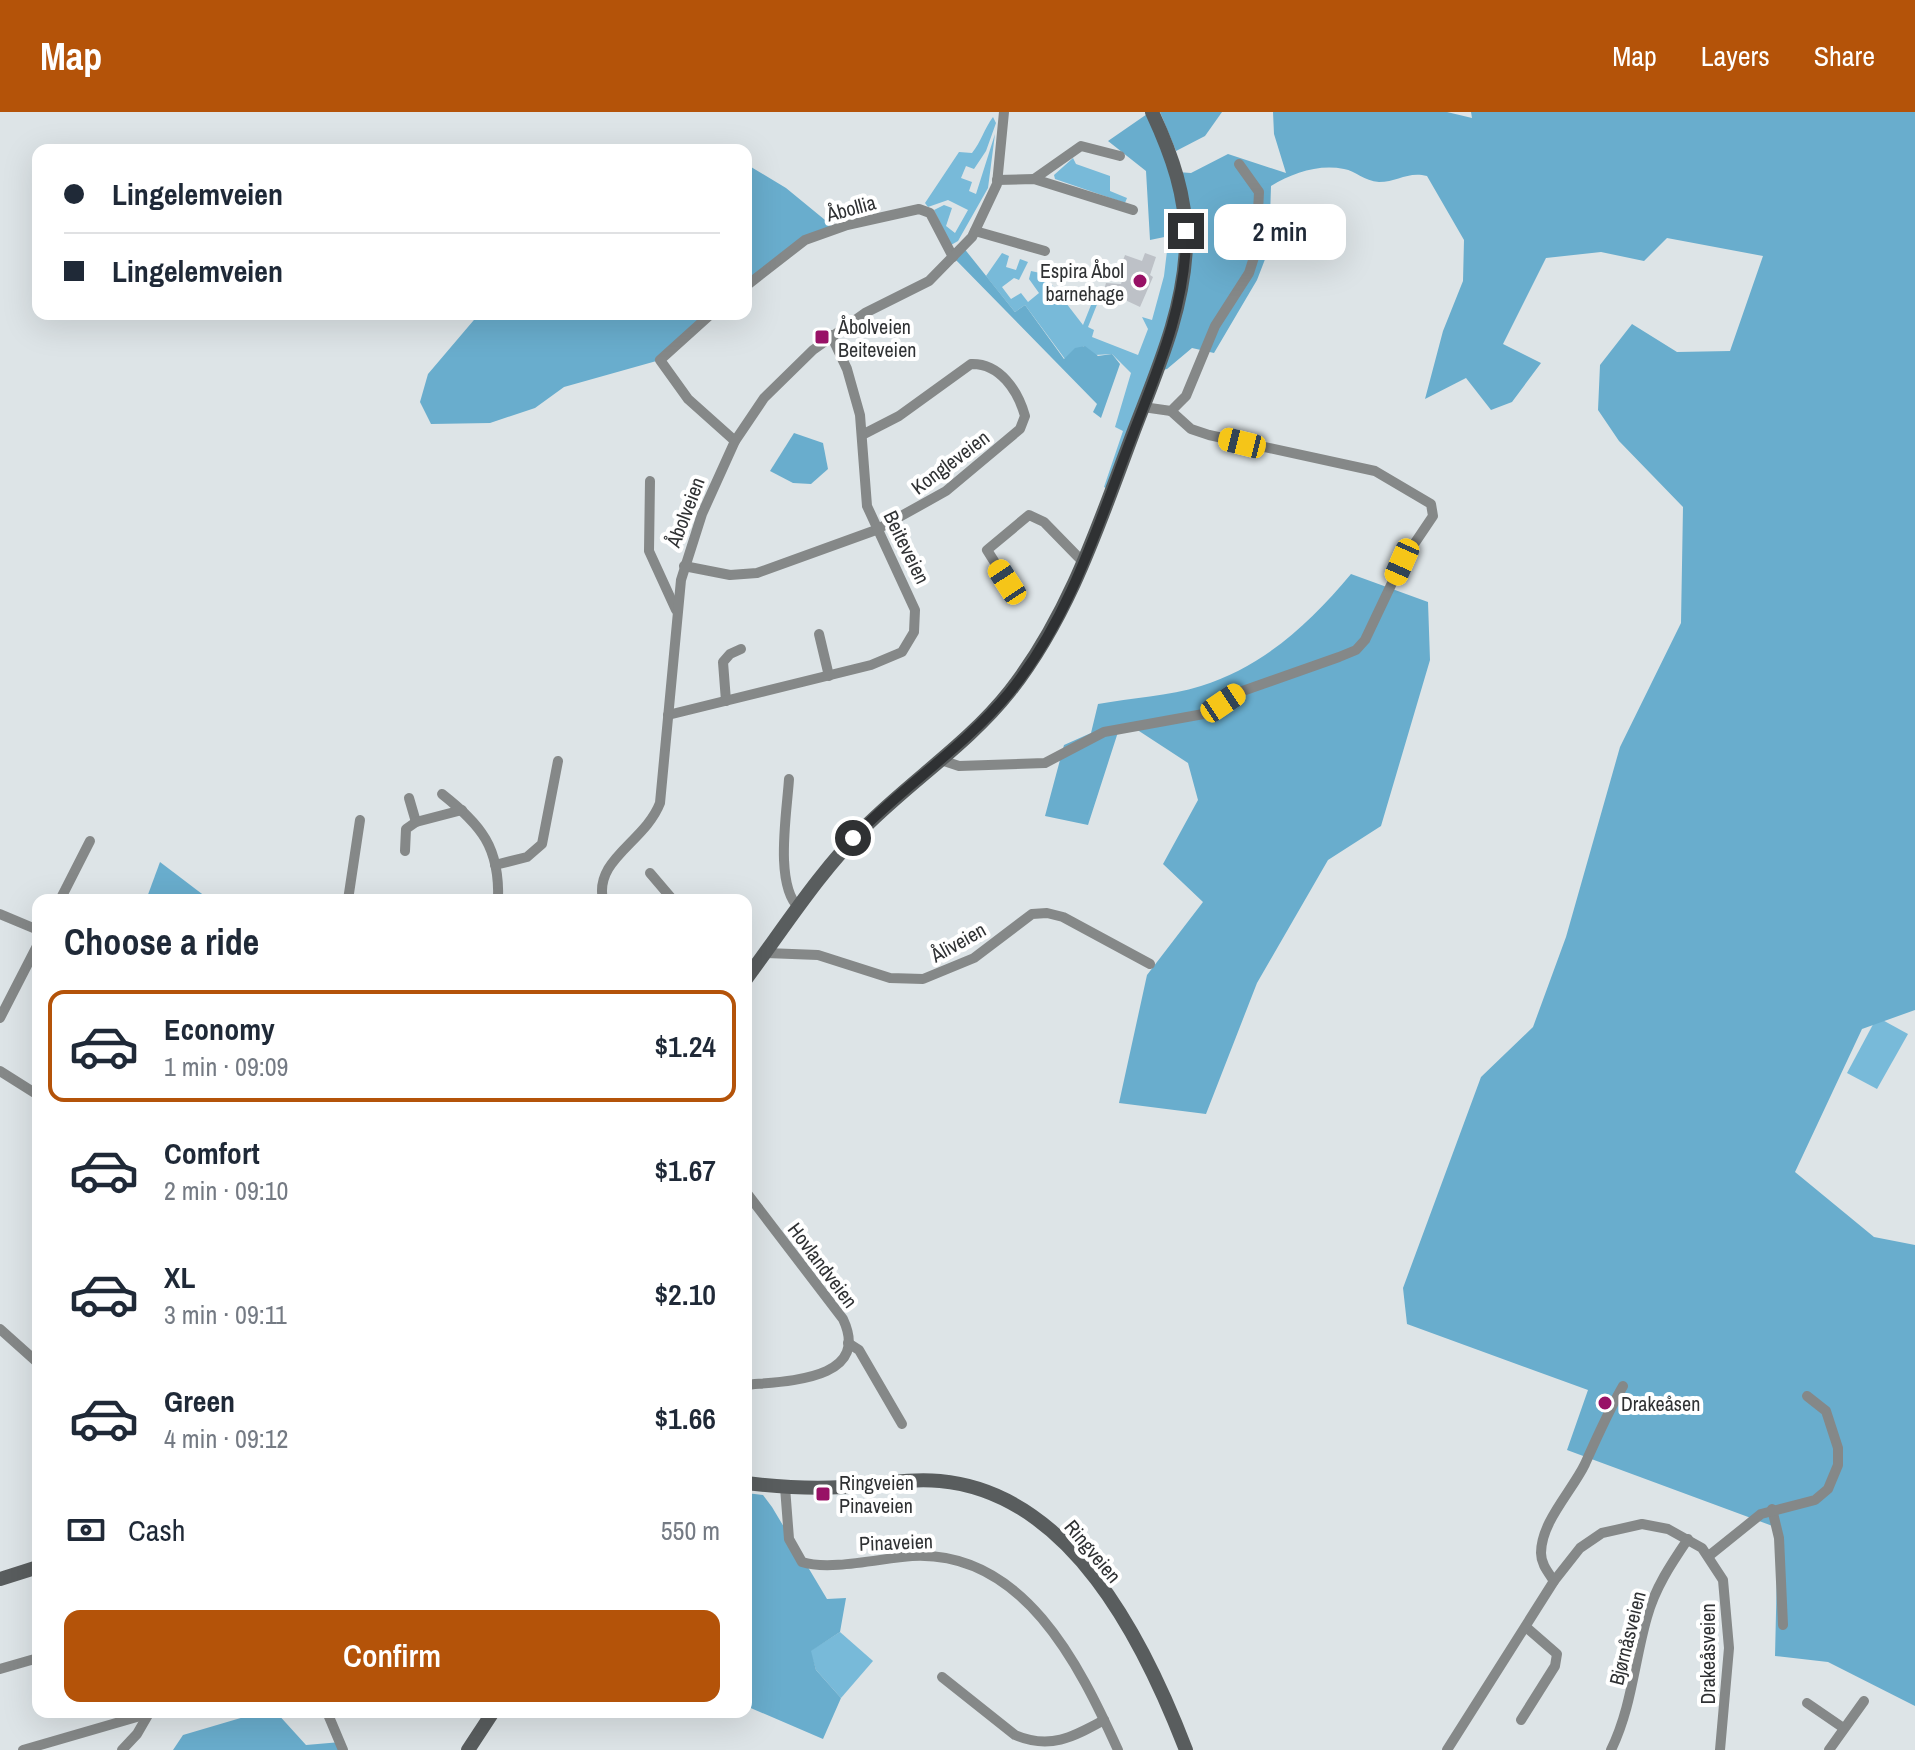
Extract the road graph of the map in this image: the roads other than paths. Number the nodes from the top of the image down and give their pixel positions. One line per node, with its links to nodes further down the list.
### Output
1 (1004, 112): 6 (street, Åbolveien)
2 (1152, 112): 14 (main road)
3 (1120, 156): 5 (street)
4 (1239, 164): 15 (street)
5 (1034, 179): 6 (street); 7 (street)
6 (997, 180): 8 (street, Åbolveien)
7 (1133, 210)
8 (975, 231): 9 (street); 10 (street, Åbolveien)
9 (1045, 251)
10 (953, 257): 11 (street, Åbollia); 13 (street, Åbolveien)
11 (752, 281)
12 (704, 320): 17 (street)
13 (831, 335): 16 (street, Beiteveien); 17 (street, Åbolveien)
14 (1143, 407): 15 (street); 20 (main road)
15 (1171, 411): 29 (street)
16 (862, 435): 19 (street, Beiteveien); 19 (street, Kongleveien)
17 (735, 441): 21 (street, Åbolveien)
18 (650, 481): 23 (street)
19 (876, 530): 21 (street, Kongleveien); 26 (street, Beiteveien)
20 (1084, 563): 22 (street); 29 (main road)
21 (684, 566): 23 (street, Åbolveien)
22 (1011, 588)
23 (676, 610): 28 (street, Åbolveien)
24 (819, 634): 26 (street)
25 (741, 649): 27 (street)
26 (829, 676): 27 (street, Beiteveien)
27 (726, 701): 28 (street, Beiteveien)
28 (668, 715): 44 (street, Åbolveien)
29 (941, 760): 46 (main road)
30 (558, 761): 39 (street)
31 (789, 779): 46 (street)
32 (442, 794): 34 (street)
33 (409, 798): 36 (street)
34 (462, 810): 36 (street); 39 (street)
35 (360, 820): 42 (street)
36 (416, 822): 38 (street)
37 (90, 841): 41 (street)
38 (405, 851)
39 (495, 865): 43 (street)
40 (650, 873): 45 (street)
41 (63, 894)
42 (349, 894)
43 (497, 894)
44 (602, 894)
45 (668, 894)
46 (799, 908): 49 (main road)
47 (0, 914): 48 (street)
48 (32, 927)
49 (766, 953): 51 (street, Åliveien); 52 (main road)
50 (32, 956): 53 (street)
51 (1150, 964)
52 (752, 971)
53 (0, 1018)
54 (0, 1071): 55 (street)
55 (32, 1091)
56 (752, 1200): 58 (street, Hovlandveien)
57 (0, 1329): 59 (street)
58 (848, 1343): 60 (street); 63 (street, Hovlandveien)
59 (32, 1358)
60 (752, 1384)
61 (1623, 1386): 71 (street)
62 (1807, 1396): 66 (street)
63 (902, 1424)
64 (752, 1484): 65 (main road, Ringveien)
65 (785, 1487): 83 (street, Pinaveien); 91 (main road, Ringveien)
66 (1772, 1509): 68 (street); 72 (street)
67 (1688, 1539): 68 (street); 71 (street); 93 (street, Bjørnåsveien)
68 (1710, 1555): 94 (street, Drakeåsveien)
69 (32, 1569): 70 (main road)
70 (0, 1579)
71 (1554, 1581): 73 (street)
72 (1783, 1625)
73 (1526, 1627): 84 (street); 92 (street)
74 (32, 1660): 75 (street)
75 (0, 1669)
76 (942, 1677): 83 (street)
77 (1864, 1701): 85 (street)
78 (1807, 1703): 85 (street)
79 (137, 1718): 86 (street)
80 (148, 1718): 87 (street)
81 (330, 1718): 88 (street)
82 (489, 1718): 89 (main road)
83 (1104, 1720): 90 (street, Pinaveien)
84 (1521, 1720)
85 (1842, 1727): 95 (street)
86 (23, 1750)
87 (122, 1750)
88 (343, 1750)
89 (468, 1750)
90 (1118, 1750)
91 (1186, 1750)
92 (1447, 1750)
93 (1611, 1750)
94 (1720, 1750)
95 (1829, 1750)

